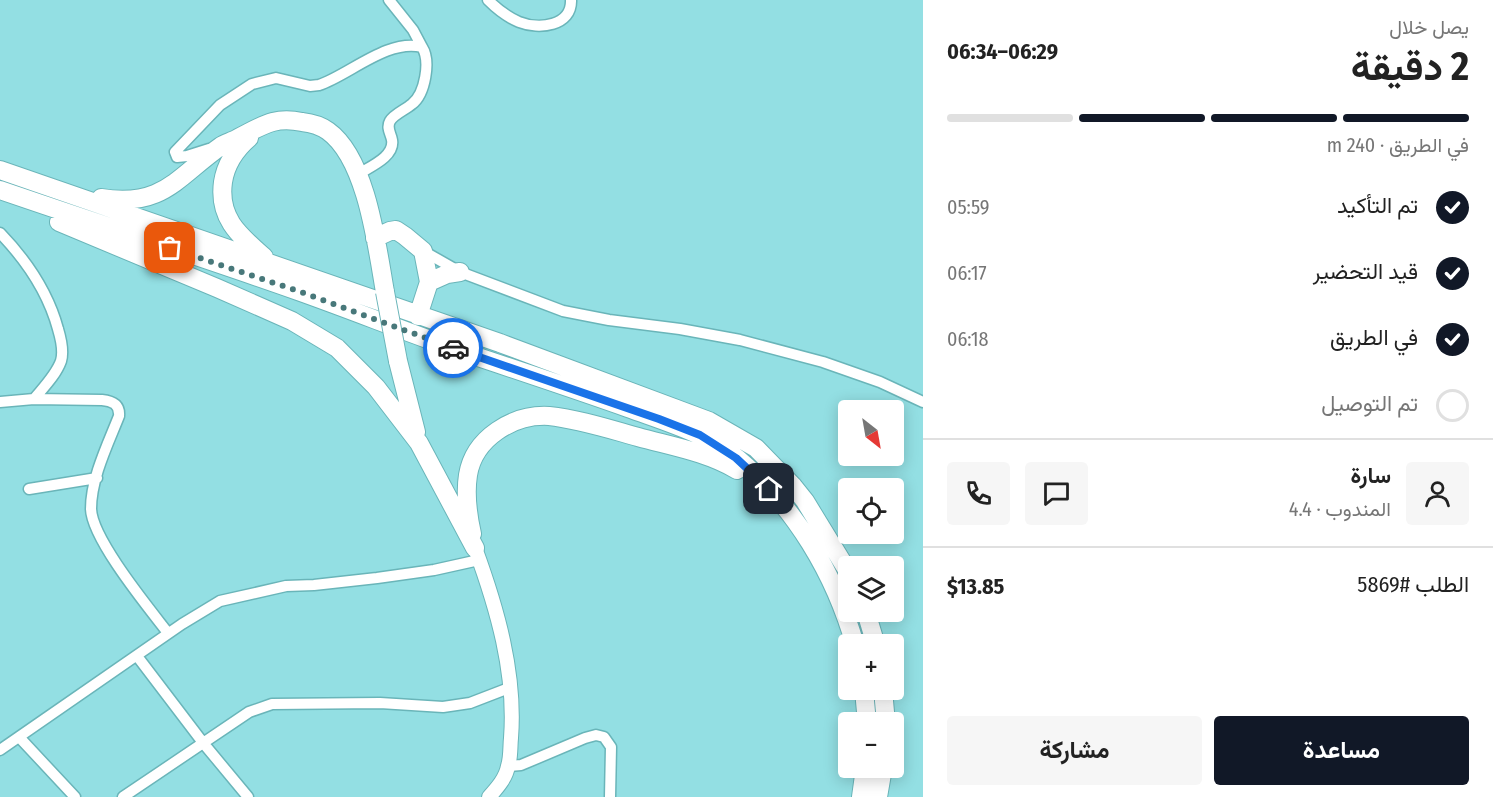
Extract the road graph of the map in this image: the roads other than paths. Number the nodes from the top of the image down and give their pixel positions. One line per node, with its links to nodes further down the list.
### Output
1 (389, 0): 4 (street)
2 (488, 0): 3 (street)
3 (571, 0)
4 (422, 47): 6 (street); 8 (street)
5 (269, 122): 6 (highway); 8 (highway); 15 (highway)
6 (222, 145): 9 (highway)
7 (0, 170): 9 (highway)
8 (357, 175): 13 (highway)
9 (55, 189): 15 (highway)
10 (0, 190): 27 (highway)
11 (0, 196): 22 (highway)
12 (0, 233): 20 (street)
13 (375, 238): 14 (highway); 19 (highway, bridge)
14 (423, 251): 16 (street); 17 (highway)
15 (273, 264): 18 (highway)
16 (460, 272): 17 (highway); 23 (street)
17 (429, 282): 18 (highway)
18 (418, 316): 29 (highway)
19 (407, 396): 22 (highway); 24 (highway)
20 (34, 399): 21 (street); 25 (street)
21 (0, 402)
22 (389, 402): 24 (highway)
23 (923, 402)
24 (419, 443): 28 (highway)
25 (97, 478): 26 (street); 30 (street)
26 (28, 489)
27 (769, 489): 28 (highway); 31 (highway)
28 (477, 554): 30 (street); 33 (street)
29 (839, 556)
30 (168, 633): 32 (street)
31 (852, 634)
32 (137, 656): 34 (street); 35 (street)
33 (509, 688): 35 (street); 37 (street)
34 (20, 737): 36 (street); 40 (street)
35 (204, 744): 41 (street); 42 (street)
36 (0, 750)
37 (508, 766): 43 (street); 44 (street)
38 (864, 778): 45 (highway)
39 (881, 778): 46 (highway)
40 (75, 797)
41 (123, 797)
42 (248, 797)
43 (489, 797)
44 (610, 797)
45 (861, 797)
46 (878, 797)

